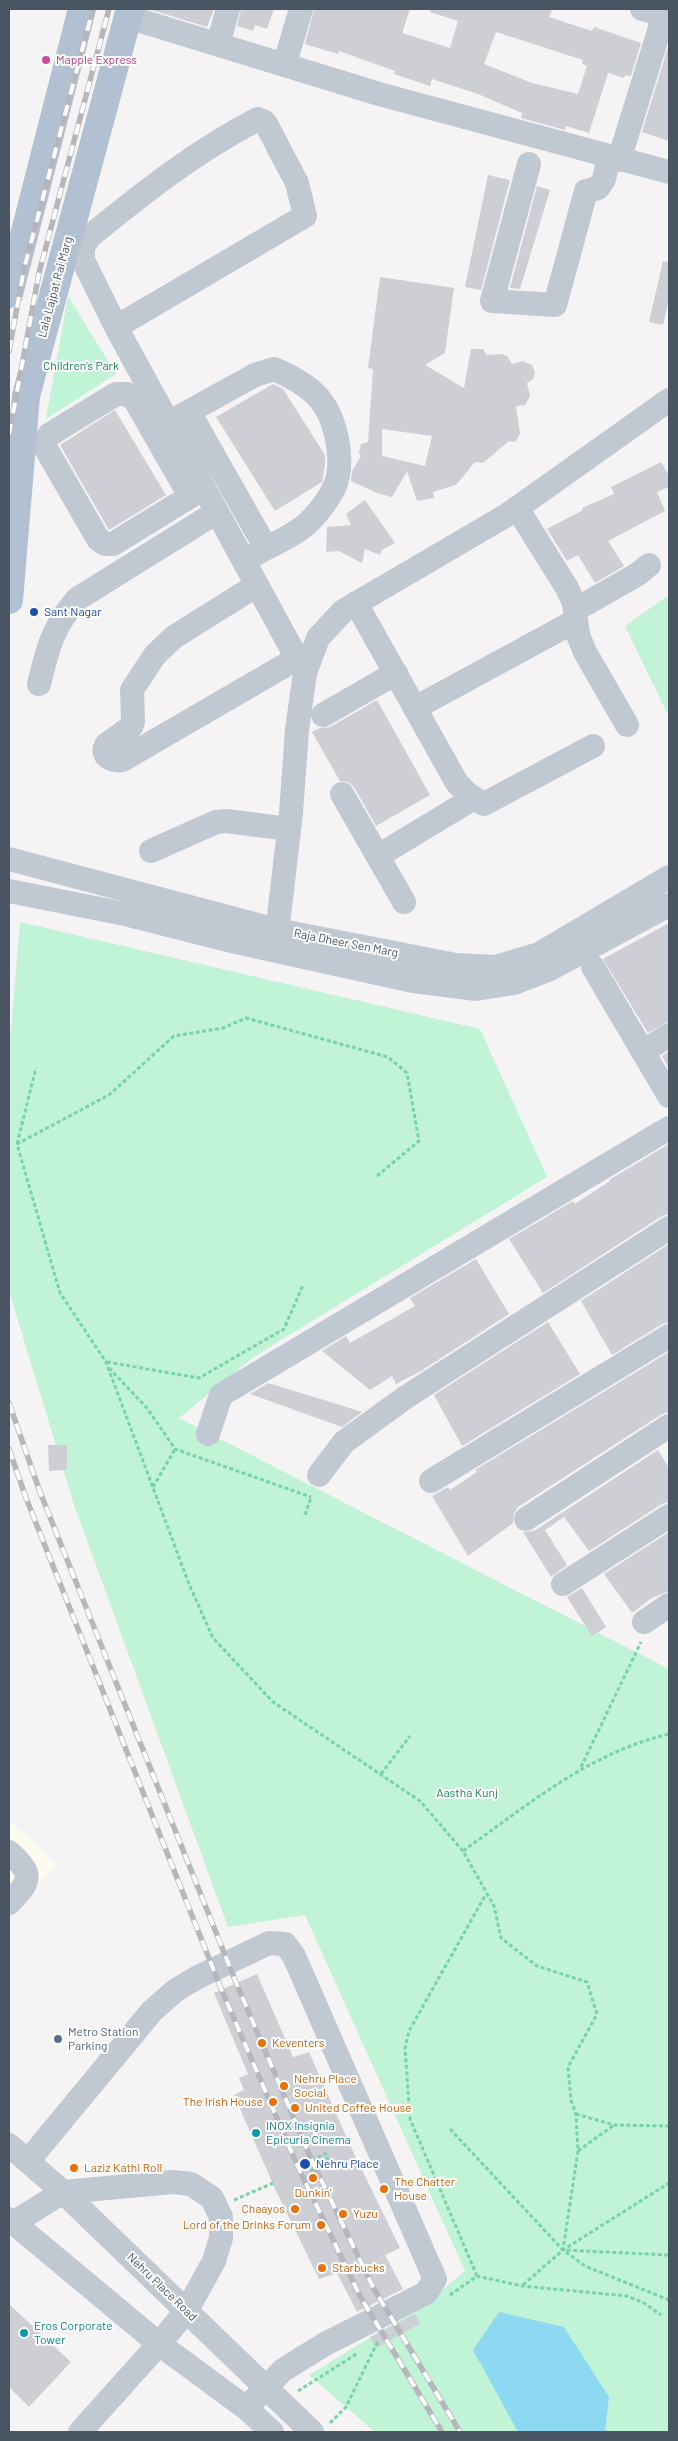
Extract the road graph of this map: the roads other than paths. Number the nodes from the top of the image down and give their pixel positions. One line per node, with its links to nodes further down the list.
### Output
1 (82, 9): 12 (main road)
2 (228, 9): 7 (street)
3 (300, 9): 8 (street)
4 (642, 9): 5 (street)
5 (665, 12): 9 (street)
6 (129, 13): 7 (street); 24 (main road, Lala Lajpat Rai Marg)
7 (214, 43): 8 (street)
8 (285, 63): 9 (street)
9 (614, 158): 10 (street); 11 (street)
10 (529, 164)
11 (669, 172)
12 (9, 294)
13 (116, 327): 13 (street); 16 (street)
14 (669, 400): 18 (street)
15 (189, 412): 16 (street); 20 (street); 20 (street)
16 (168, 423): 19 (street)
17 (190, 496): 17 (street); 19 (street)
18 (517, 508): 25 (street); 26 (street)
19 (211, 516): 21 (street); 29 (street)
20 (266, 548): 21 (street)
21 (244, 561): 23 (street)
22 (649, 565): 26 (street)
23 (257, 585): 27 (street); 27 (street)
24 (9, 600)
25 (356, 603): 27 (street); 28 (street)
26 (575, 616): 30 (street); 32 (street)
27 (300, 666): 36 (street)
28 (396, 673): 30 (street); 31 (street)
29 (39, 684)
30 (415, 708): 35 (street)
31 (324, 715)
32 (627, 725)
33 (593, 746): 35 (street)
34 (342, 794): 38 (street)
35 (474, 798): 38 (street)
36 (289, 829): 37 (street); 43 (street)
37 (151, 851)
38 (378, 856): 42 (street)
39 (9, 859): 43 (street, Raja Dheer Sen Marg)
40 (9, 891): 43 (street, Raja Dheer Sen Marg)
41 (666, 892): 43 (street, Raja Dheer Sen Marg)
42 (404, 902)
43 (276, 940)
44 (593, 967): 46 (street)
45 (669, 1035): 46 (street)
46 (643, 1052): 47 (street)
47 (669, 1096)
48 (669, 1128): 52 (street)
49 (669, 1228): 54 (street)
50 (669, 1336): 53 (street)
51 (669, 1426): 56 (street)
52 (208, 1434)
53 (431, 1481)
54 (315, 1486)
55 (669, 1516): 57 (street)
56 (526, 1519)
57 (563, 1584)
58 (669, 1605): 59 (street)
59 (643, 1632)
60 (9, 1852): 61 (street)
61 (9, 1903)
62 (9, 2145): 63 (street, Nehru Place Road)
63 (28, 2161): 64 (street, Nehru Place Road); 68 (street)
64 (63, 2192): 65 (street); 66 (street, Nehru Place Road); 66 (street)
65 (11, 2221): 67 (street)
66 (187, 2310): 67 (street); 68 (street, Nehru Place Road)
67 (159, 2344): 69 (street); 71 (street)
68 (272, 2395): 69 (street); 70 (street, Nehru Place Road)
69 (246, 2408): 72 (street)
70 (319, 2429)
71 (80, 2432)
72 (272, 2432)

